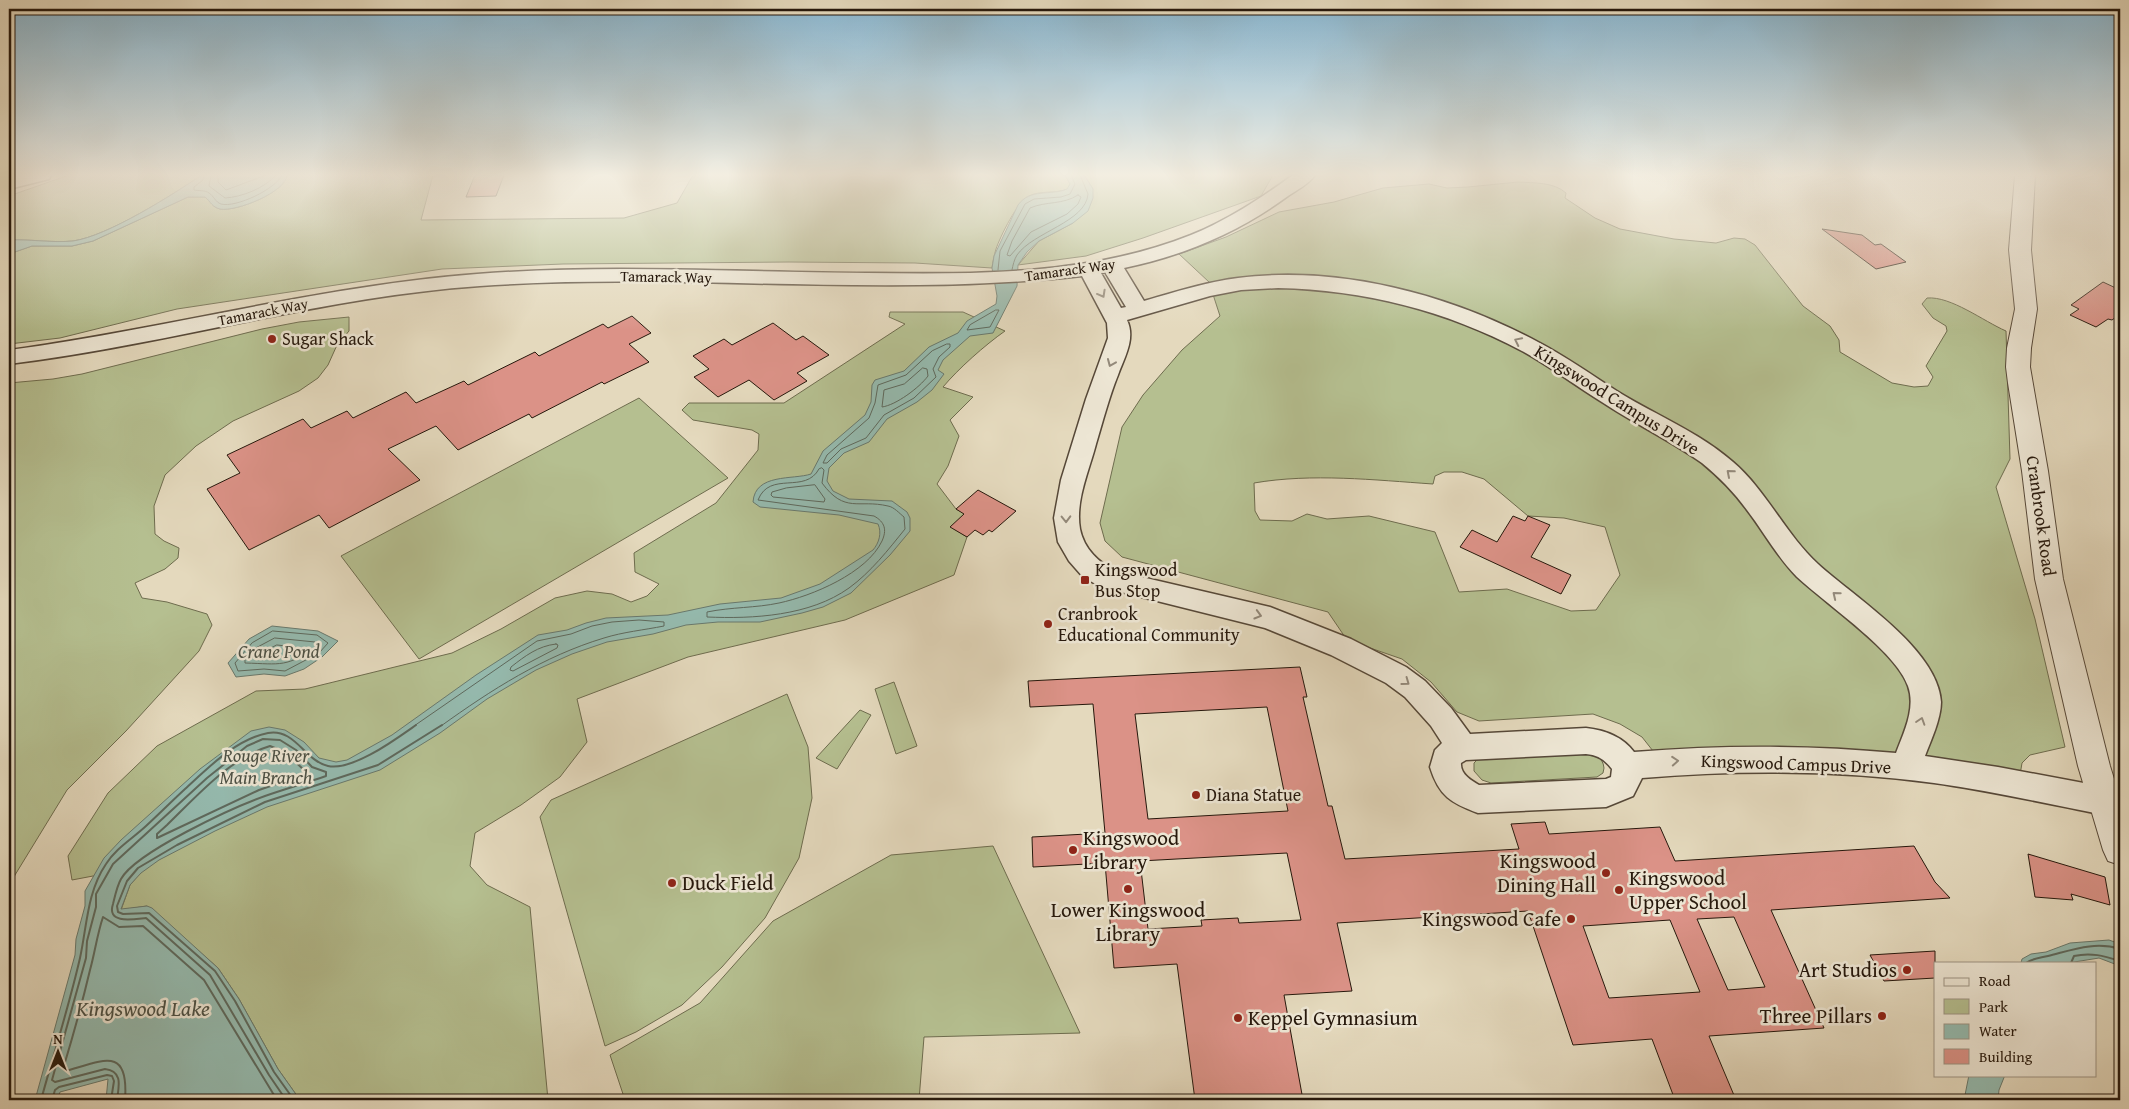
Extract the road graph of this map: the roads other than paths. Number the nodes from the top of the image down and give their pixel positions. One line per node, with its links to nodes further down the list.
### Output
1 (1227, 227): 3 (street, Tamarack Way)
2 (2022, 227): 10 (street, Cranbrook Road)
3 (1112, 265): 4 (street, Tamarack Way); 5 (street)
4 (1089, 270): 5 (street, one-way to 5); 6 (street, Tamarack Way)
5 (1127, 314): 7 (street, one-way to 7); 9 (street, Kingswood Campus Drive, one-way to 5)
6 (9, 358)
7 (1462, 747): 8 (street); 8 (street)
8 (1626, 766): 9 (street, Kingswood Campus Drive, one-way to 9)
9 (1906, 767): 10 (street, Kingswood Campus Drive)
10 (2105, 801): 11 (street, Cranbrook Road)
11 (2120, 850)

